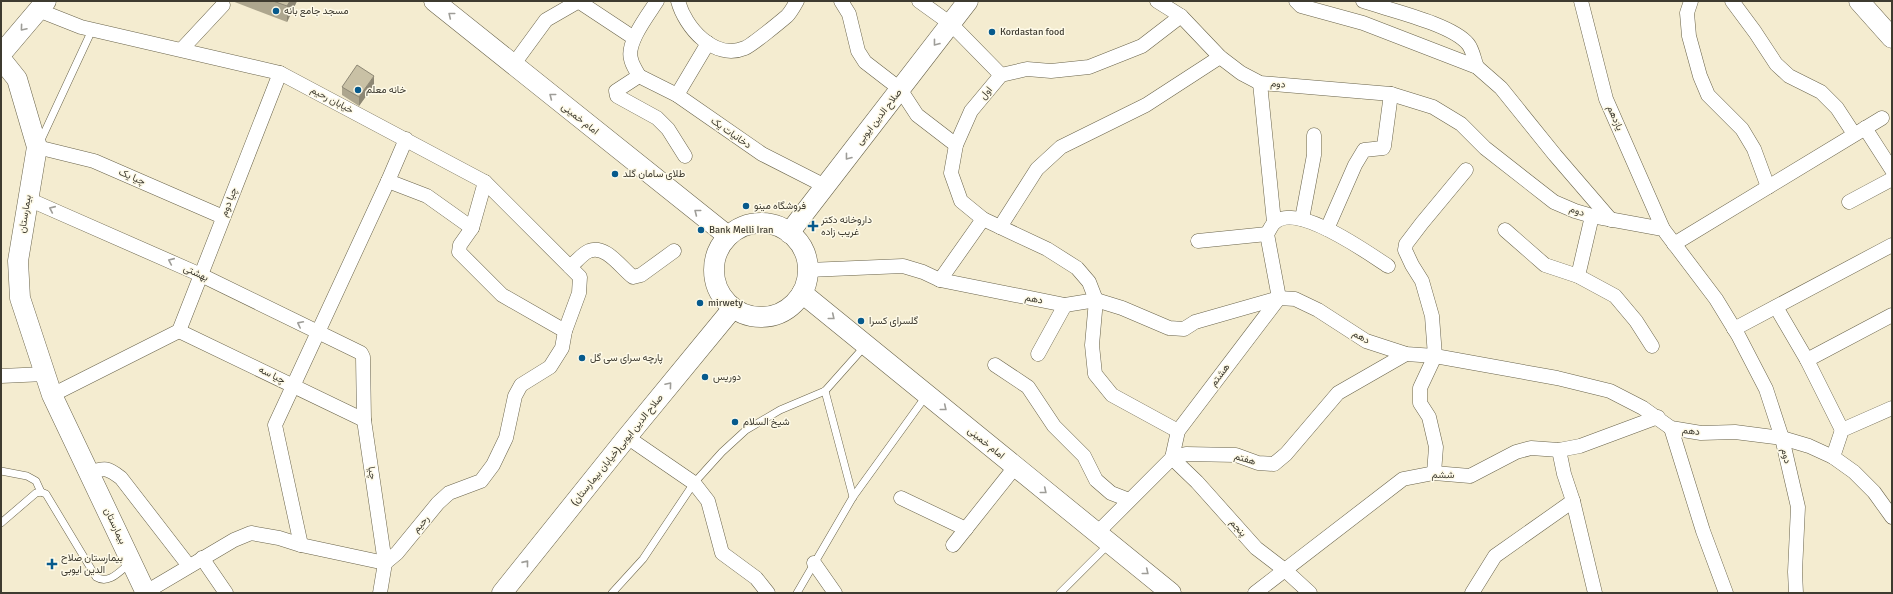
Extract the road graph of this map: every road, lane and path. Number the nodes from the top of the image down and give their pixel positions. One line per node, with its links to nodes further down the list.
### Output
1 (434, 1): 28 (main road, امام خمینی, one-way to 1)
2 (578, 1): 21 (street); 28 (street)
3 (656, 1): 21 (street)
4 (678, 1): 23 (street)
5 (797, 1): 23 (street)
6 (841, 1): 34 (street)
7 (919, 1): 19 (street)
8 (968, 1): 19 (main road, صلاح الدین ایوبی)
9 (1157, 1): 18 (street, دوم)
10 (1296, 1): 29 (street)
11 (1363, 1): 29 (street)
12 (1581, 1): 62 (street, یازدهم)
13 (1691, 1): 50 (street)
14 (1732, 1): 38 (street)
15 (1859, 1): 22 (main road)
16 (223, 5): 24 (street)
17 (42, 6): 20 (street, خیابان رحیم); 25 (main road, one-way to 25)
18 (1181, 16): 26 (street, دوم); 31 (street)
19 (951, 24): 31 (street); 34 (main road, صلاح الدین ایوبی, one-way to 34)
20 (92, 30): 24 (street, خیابان رحیم); 42 (lane)
21 (634, 38): 32 (street)
22 (1892, 38)
23 (708, 43): 36 (street)
24 (182, 49): 30 (street, خیابان رحیم)
25 (1, 54)
26 (1220, 57): 33 (street, دوم); 58 (street)
27 (1, 59): 42 (main road, بیمارستان)
28 (513, 65): 65 (main road, امام خمینی, one-way to 28)
29 (1477, 67): 57 (street)
30 (280, 73): 40 (street, خیابان رحیم); 54 (street, چیا دوم)
31 (1001, 75): 41 (street, اول)
32 (639, 76): 36 (street, دخانیات یک); 43 (street)
33 (1260, 83): 35 (street, دوم); 60 (street)
34 (900, 89): 41 (street); 49 (main road, صلاح الدین ایوبی, one-way to 49)
35 (1391, 94): 53 (street, دوم); 61 (street)
36 (677, 95): 49 (street, دخانیات یک)
37 (1882, 118): 38 (street)
38 (1860, 131): 45 (street); 50 (street)
39 (1314, 135): 56 (street)
40 (406, 139): 47 (street); 48 (street, خیابان رحیم)
41 (956, 145): 55 (street, اول)
42 (37, 146): 51 (main road, بیمارستان); 54 (street, چیا یک)
43 (685, 156)
44 (1466, 170): 92 (street)
45 (1892, 170)
46 (1892, 179): 52 (street)
47 (388, 181): 59 (street); 86 (street)
48 (485, 182): 59 (street); 72 (street, خیابان رحیم)
49 (825, 186): 64 (main road, صلاح الدین ایوبی)
50 (1768, 187): 67 (street)
51 (28, 199): 73 (street, بهشتی, one-way to 51); 95 (main road, بیمارستان)
52 (1850, 202)
53 (1592, 216): 57 (street, دوم); 74 (street)
54 (223, 217): 73 (street, چیا دوم)
55 (983, 219): 58 (street, اول); 75 (street)
56 (1302, 219): 60 (street); 61 (street)
57 (1611, 220): 62 (street, دوم)
58 (1000, 227): 78 (street, اول)
59 (472, 228): 85 (street)
60 (1271, 228): 66 (street); 77 (street)
61 (1327, 229): 70 (street)
62 (1663, 229): 67 (street, دوم)
63 (1505, 230): 74 (street)
64 (789, 233): 65 (main road); 71 (main road)
65 (728, 236): 81 (main road)
66 (1198, 241)
67 (1674, 244): 83 (street, دوم)
68 (1892, 245): 80 (street)
69 (674, 251): 72 (street)
70 (1388, 266)
71 (808, 270): 75 (street, دهم); 76 (main road)
72 (575, 272): 85 (street, رحیم)
73 (201, 275): 84 (street, چیا دوم); 86 (street, بهشتی, one-way to 73)
74 (1578, 276): 88 (street)
75 (940, 280): 79 (street, دهم)
76 (802, 293): 81 (main road); 87 (main road, امام خمینی, one-way to 87)
77 (1279, 298): 78 (street, دهم); 91 (street, دهم); 106 (street, هشتم)
78 (1096, 300): 79 (street, دهم); 106 (street)
79 (1065, 305): 90 (street)
80 (1776, 307): 83 (street); 93 (street)
81 (733, 308): 107 (main road, صلاح الدین ایوبی(خیابان بیمارستان), one-way to 81)
82 (1892, 315): 93 (street)
83 (1734, 329): 108 (street, دوم)
84 (179, 331): 97 (street, چیا سه); 99 (street)
85 (565, 331): 130 (street, رحیم)
86 (316, 333): 89 (street, بهشتی); 97 (street)
87 (866, 345): 98 (lane); 100 (main road, امام خمینی)
88 (1652, 346)
89 (361, 353): 103 (street, چیا)
90 (1038, 354)
91 (1406, 354): 92 (street, دهم); 111 (street, هفتم)
92 (1435, 356): 102 (street, دهم); 115 (street)
93 (1807, 360): 105 (street)
94 (995, 365): 120 (street)
95 (45, 374): 96 (street); 99 (main road, بیمارستان)
96 (1, 376)
97 (292, 386): 103 (street, چیا سه); 126 (street)
98 (825, 391): 116 (lane); 118 (lane)
99 (52, 395): 114 (main road, بیمارستان)
100 (927, 395): 112 (main road, امام خمینی, one-way to 112); 118 (lane)
101 (1892, 408): 105 (street)
102 (1658, 417): 104 (street, دهم); 109 (street, ششم)
103 (364, 420): 130 (street, چیا)
104 (1671, 428): 108 (street, دهم); 148 (street)
105 (1842, 430): 110 (street)
106 (1178, 431): 111 (street, هشتم)
107 (627, 437): 116 (street); 137 (main road, صلاح الدین ایوبی(خیابان بیمارستان), one-way to 107)
108 (1782, 438): 110 (street, دهم); 149 (street, دوم)
109 (1560, 450): 115 (street, ششم); 121 (street)
110 (1833, 457): 122 (street, دهم)
111 (1172, 458): 120 (street); 133 (street, پنجم)
112 (1015, 467): 124 (street); 125 (main road, امام خمینی, one-way to 125)
113 (1, 471): 117 (lane)
114 (90, 473): 129 (main road, بیمارستان); 132 (street)
115 (1434, 473): 133 (street, ششم)
116 (694, 483): 138 (lane); 139 (street)
117 (41, 492): 123 (lane); 129 (lane)
118 (853, 497): 131 (lane)
119 (901, 498): 124 (street)
120 (1130, 500): 125 (street)
121 (1573, 501): 146 (street); 147 (street)
122 (1892, 517)
123 (1, 523)
124 (966, 529): 127 (street)
125 (1104, 538): 142 (lane); 143 (main road, امام خمینی, one-way to 143)
126 (301, 545): 128 (street); 130 (street)
127 (953, 545)
128 (202, 558): 132 (street); 135 (street)
129 (131, 562): 134 (main road, بیمارستان)
130 (385, 563): 136 (street, چیا)
131 (814, 563): 140 (lane); 141 (street)
132 (189, 566): 134 (street)
133 (1286, 571): 144 (street, ششم); 145 (street, پنجم)
134 (146, 593)
135 (226, 593)
136 (380, 593)
137 (502, 593)
138 (612, 593)
139 (768, 593)
140 (797, 593)
141 (835, 593)
142 (1060, 593)
143 (1171, 593)
144 (1256, 593)
145 (1310, 593)
146 (1472, 593)
147 (1595, 593)
148 (1726, 593)
149 (1796, 593)

